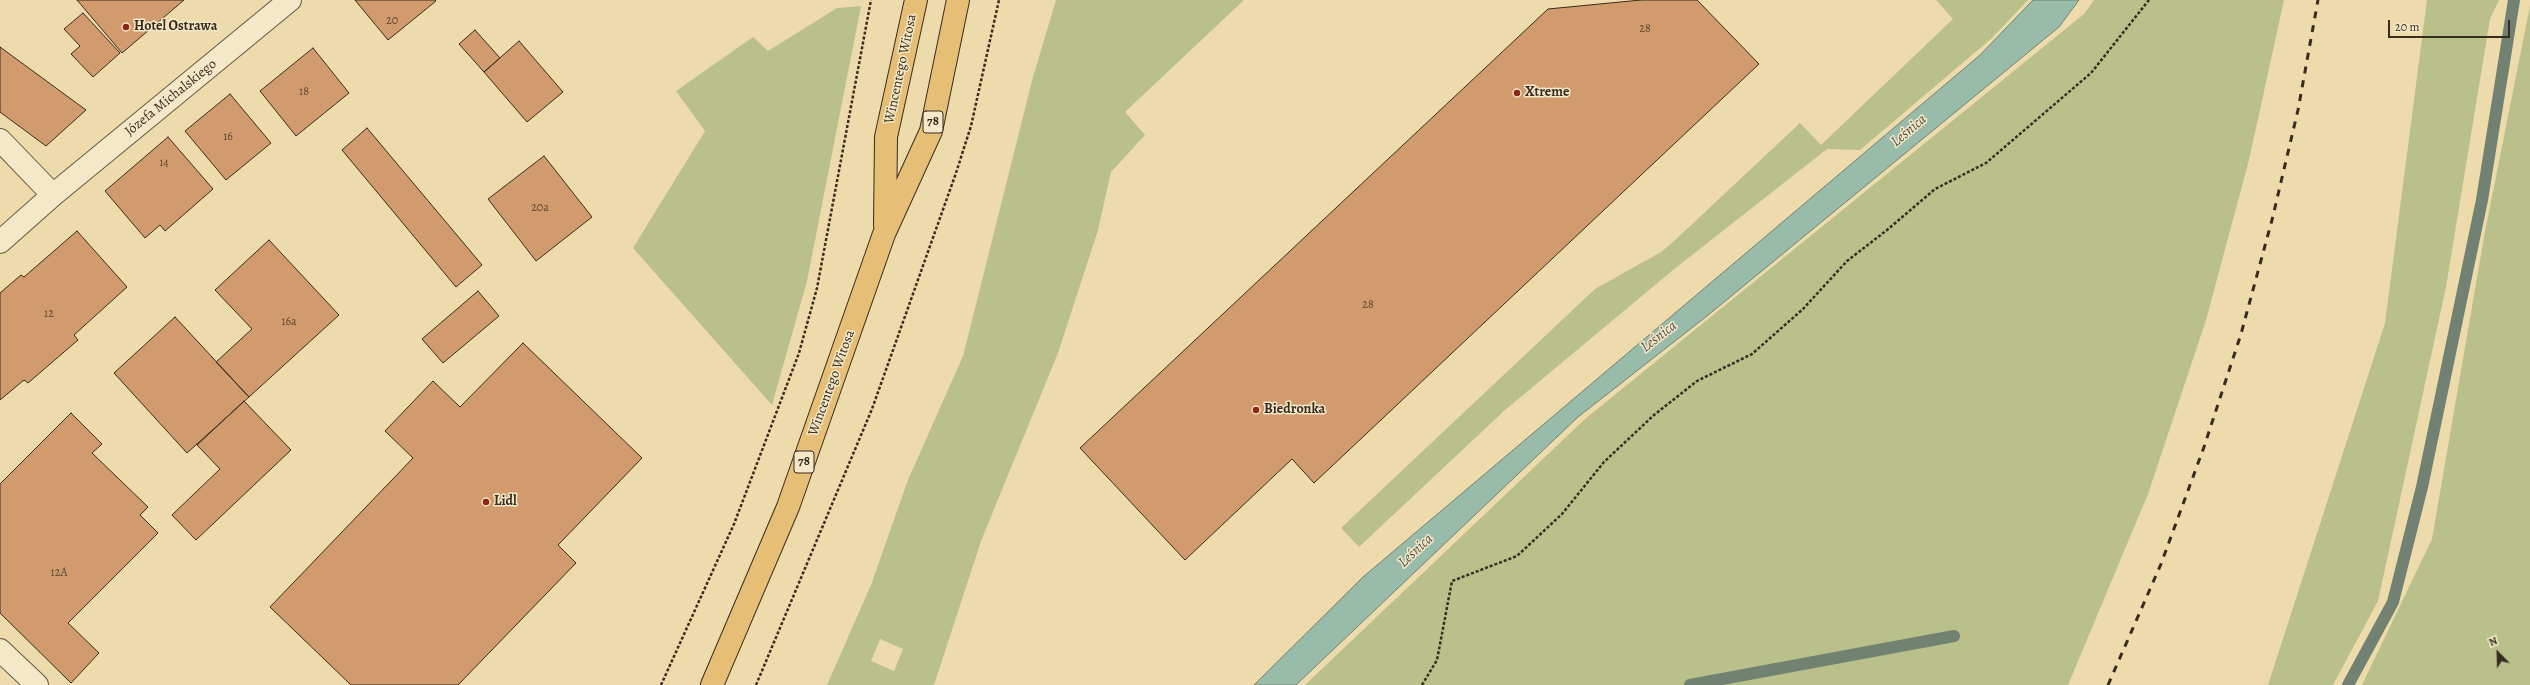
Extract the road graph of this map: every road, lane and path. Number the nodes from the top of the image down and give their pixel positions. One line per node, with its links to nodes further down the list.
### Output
1 (290, 0): 8 (street, Józefa Michalskiego)
2 (871, 0): 13 (path)
3 (916, 0): 9 (main road, Wincentego Witosa / 78)
4 (958, 0): 9 (main road, Wincentego Witosa / 78)
5 (999, 0): 15 (path)
6 (2149, 0): 16 (path)
7 (0, 140): 8 (street)
8 (53, 195): 10 (street, Józefa Michalskiego)
9 (884, 234): 14 (main road, Wincentego Witosa / 78)
10 (0, 242)
11 (0, 650): 12 (street)
12 (37, 685)
13 (661, 685)
14 (712, 685)
15 (756, 685)
16 (1422, 685)

